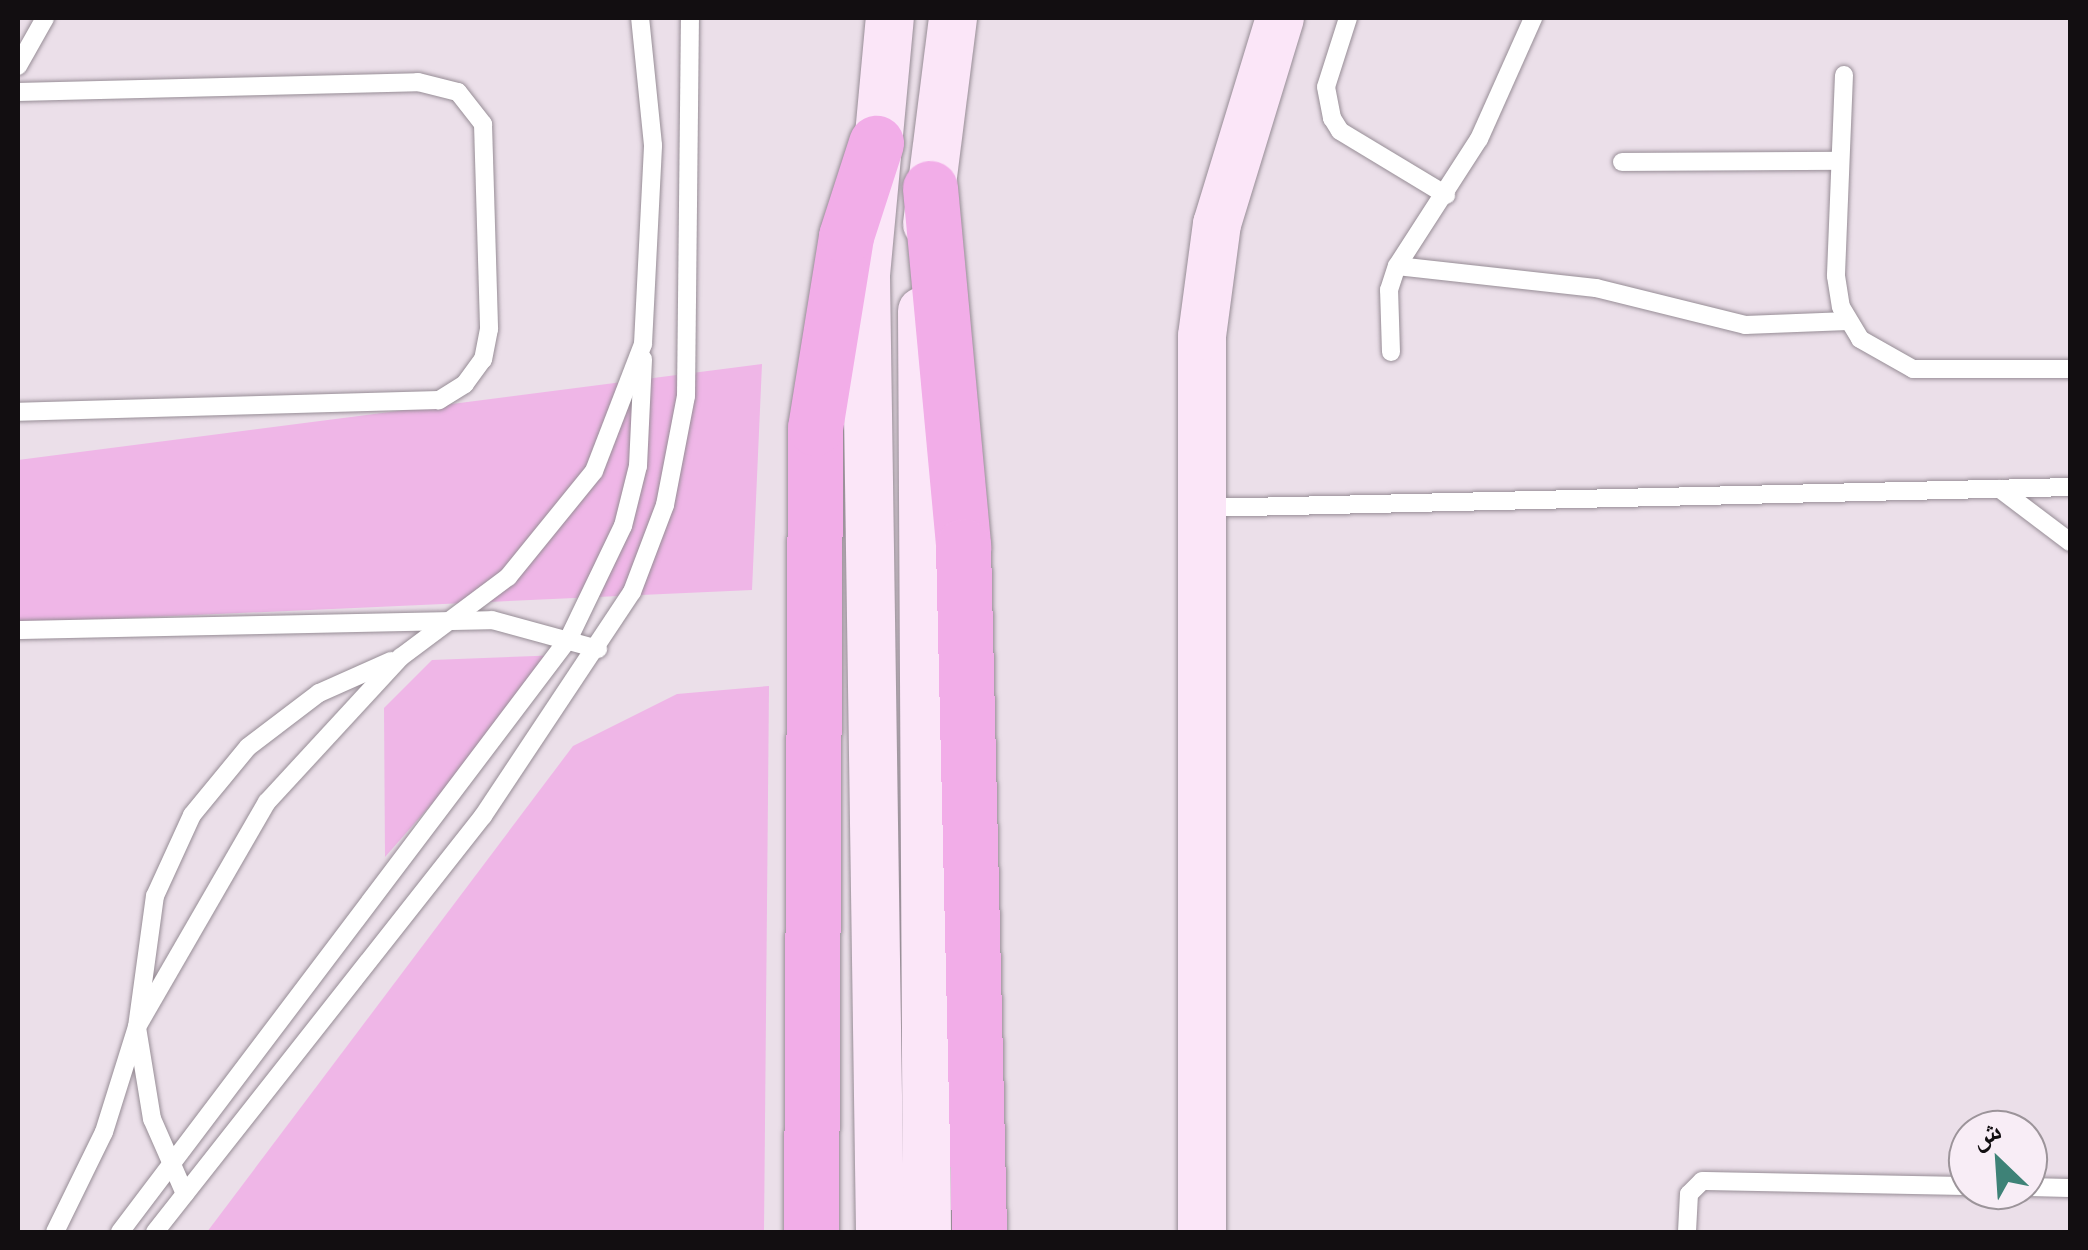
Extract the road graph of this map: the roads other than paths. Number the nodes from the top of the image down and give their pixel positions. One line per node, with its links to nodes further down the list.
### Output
1 (45, 18): 10 (lane)
2 (640, 18): 21 (lane)
3 (690, 18): 32 (lane)
4 (858, 18): 12 (main road)
5 (890, 18): 12 (main road)
6 (953, 18): 17 (main road)
7 (1280, 18): 27 (main road)
8 (1348, 18): 18 (lane)
9 (1533, 18): 18 (lane)
10 (18, 66)
11 (1844, 75): 15 (lane)
12 (882, 76): 14 (main road)
13 (18, 92): 24 (lane)
14 (876, 143): 41 (highway); 42 (main road)
15 (1840, 161): 16 (lane); 20 (lane)
16 (1622, 162)
17 (930, 188): 43 (main road); 44 (highway)
18 (1446, 195): 19 (lane)
19 (1397, 266): 20 (lane); 22 (lane)
20 (1848, 321): 23 (lane)
21 (643, 344): 29 (lane); 31 (lane)
22 (1391, 352)
23 (2070, 369)
24 (18, 412)
25 (2070, 486): 26 (lane)
26 (2000, 488): 27 (lane); 28 (lane)
27 (1200, 508): 45 (main road)
28 (2070, 542)
29 (451, 620): 30 (lane); 31 (lane); 33 (lane)
30 (18, 630)
31 (569, 638): 32 (lane); 35 (lane)
32 (598, 649): 37 (lane)
33 (401, 657): 34 (lane); 34 (lane)
34 (136, 1027): 35 (lane); 38 (lane)
35 (169, 1163): 37 (lane); 39 (lane)
36 (1948, 1186): 46 (lane)
37 (186, 1194): 40 (lane)
38 (55, 1232)
39 (120, 1232)
40 (155, 1232)
41 (810, 1232)
42 (880, 1232)
43 (928, 1232)
44 (979, 1232)
45 (1202, 1232)
46 (1687, 1232)

